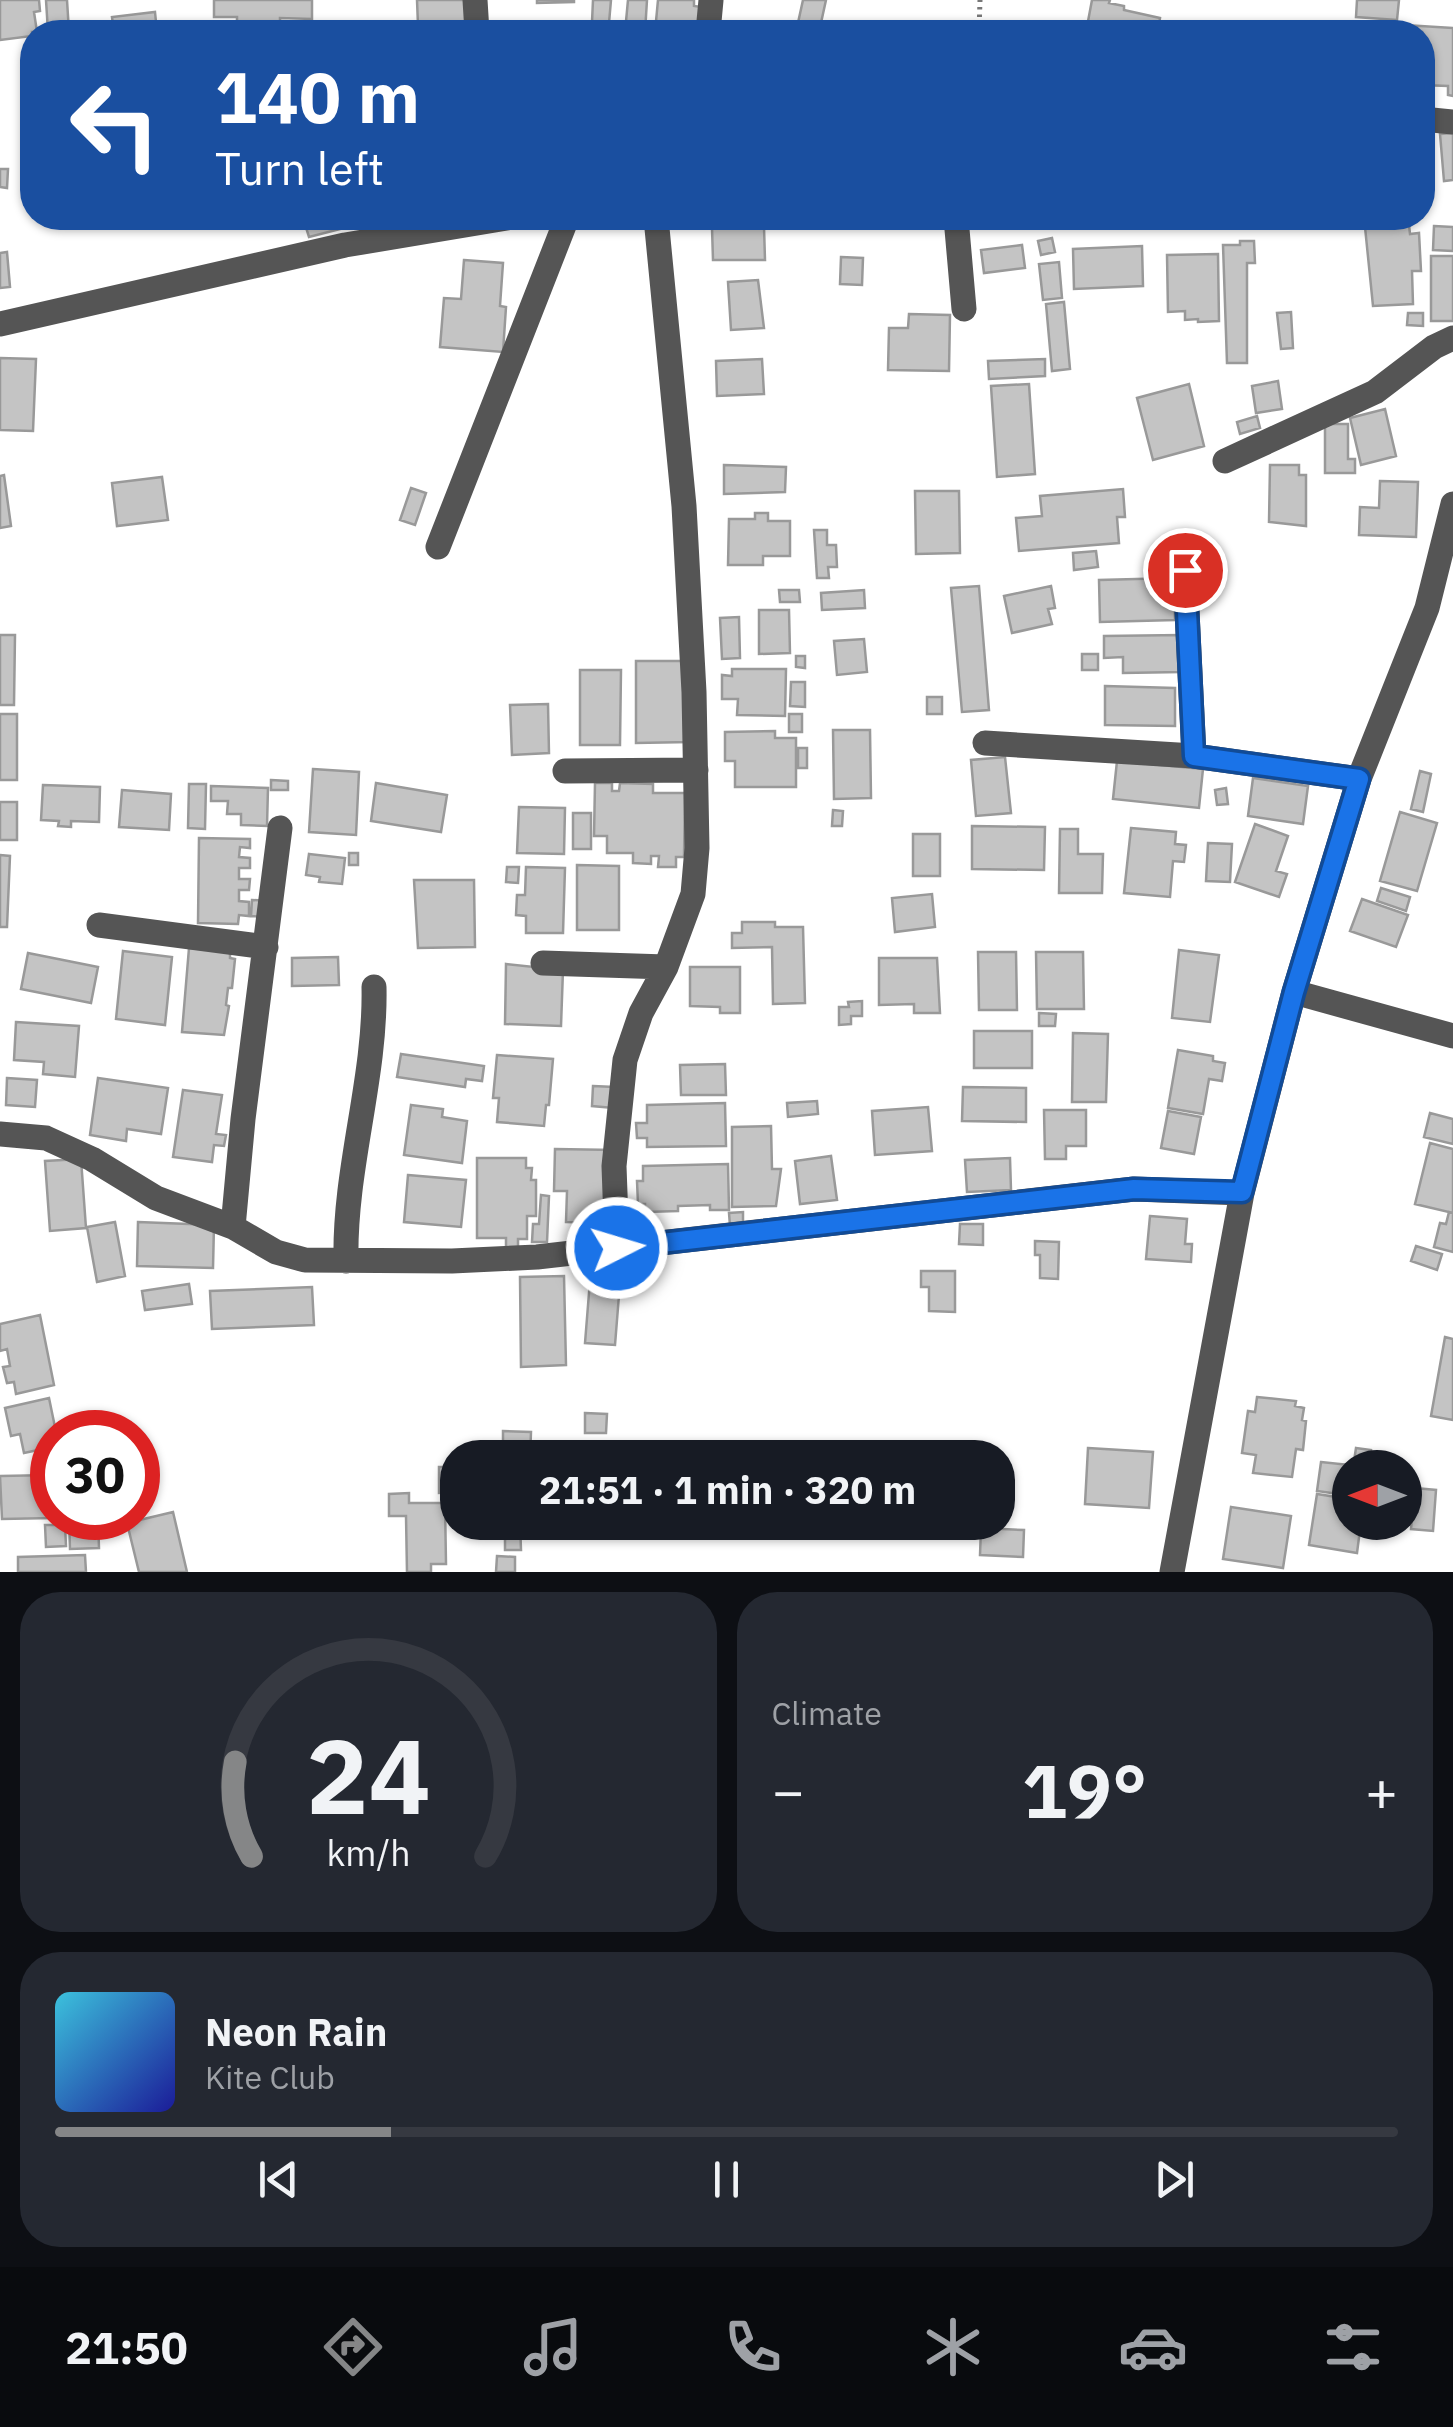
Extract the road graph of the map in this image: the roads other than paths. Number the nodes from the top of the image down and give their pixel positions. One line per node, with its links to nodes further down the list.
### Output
1 (428, 230): 6 (street)
2 (562, 230): 10 (street)
3 (657, 230): 14 (street)
4 (957, 230): 5 (street)
5 (964, 309)
6 (0, 324)
7 (1453, 338): 8 (street)
8 (1225, 461)
9 (1453, 504): 16 (street)
10 (438, 547)
11 (1185, 570): 13 (street)
12 (984, 743): 13 (street)
13 (1194, 756): 16 (street)
14 (696, 770): 15 (street); 21 (street)
15 (565, 771)
16 (1359, 779): 23 (street)
17 (280, 828): 19 (street)
18 (100, 925): 19 (street)
19 (266, 947): 27 (street)
20 (543, 963): 21 (street)
21 (666, 967): 28 (street)
22 (374, 986): 29 (street)
23 (1294, 992): 24 (street); 26 (street)
24 (1453, 1036)
25 (0, 1134): 27 (street)
26 (1242, 1192): 28 (street); 30 (street)
27 (233, 1227): 29 (street)
28 (617, 1248): 29 (street)
29 (346, 1260)
30 (1172, 1572)

